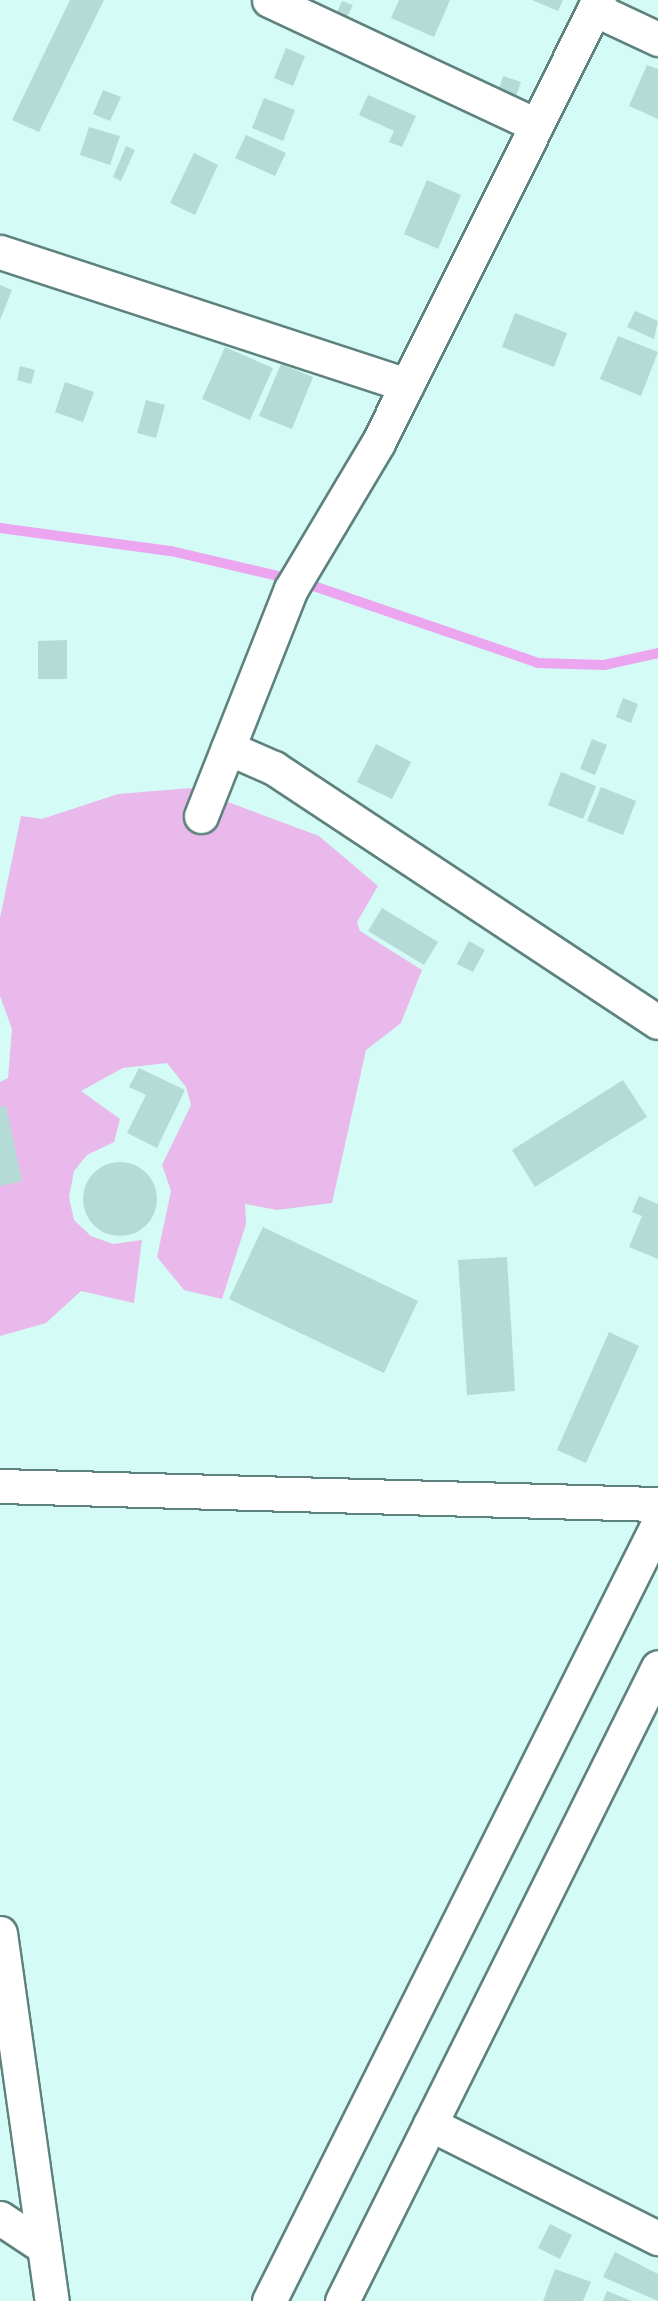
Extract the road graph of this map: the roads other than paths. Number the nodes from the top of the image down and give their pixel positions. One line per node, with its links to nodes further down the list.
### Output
1 (285, 3): 4 (street)
2 (596, 5): 3 (street); 4 (street)
3 (658, 39)
4 (536, 125): 6 (street)
5 (0, 252): 6 (street)
6 (407, 385): 7 (street)
7 (228, 748): 8 (street); 9 (street)
8 (201, 816)
9 (658, 1022)
10 (0, 1486): 11 (street)
11 (658, 1504)
12 (658, 1524): 20 (street)
13 (658, 1667): 15 (street)
14 (0, 1933): 18 (street)
15 (430, 2124): 17 (street); 21 (street)
16 (0, 2218): 18 (street)
17 (658, 2238)
18 (44, 2247): 19 (street)
19 (52, 2301)
20 (268, 2301)
21 (342, 2301)

